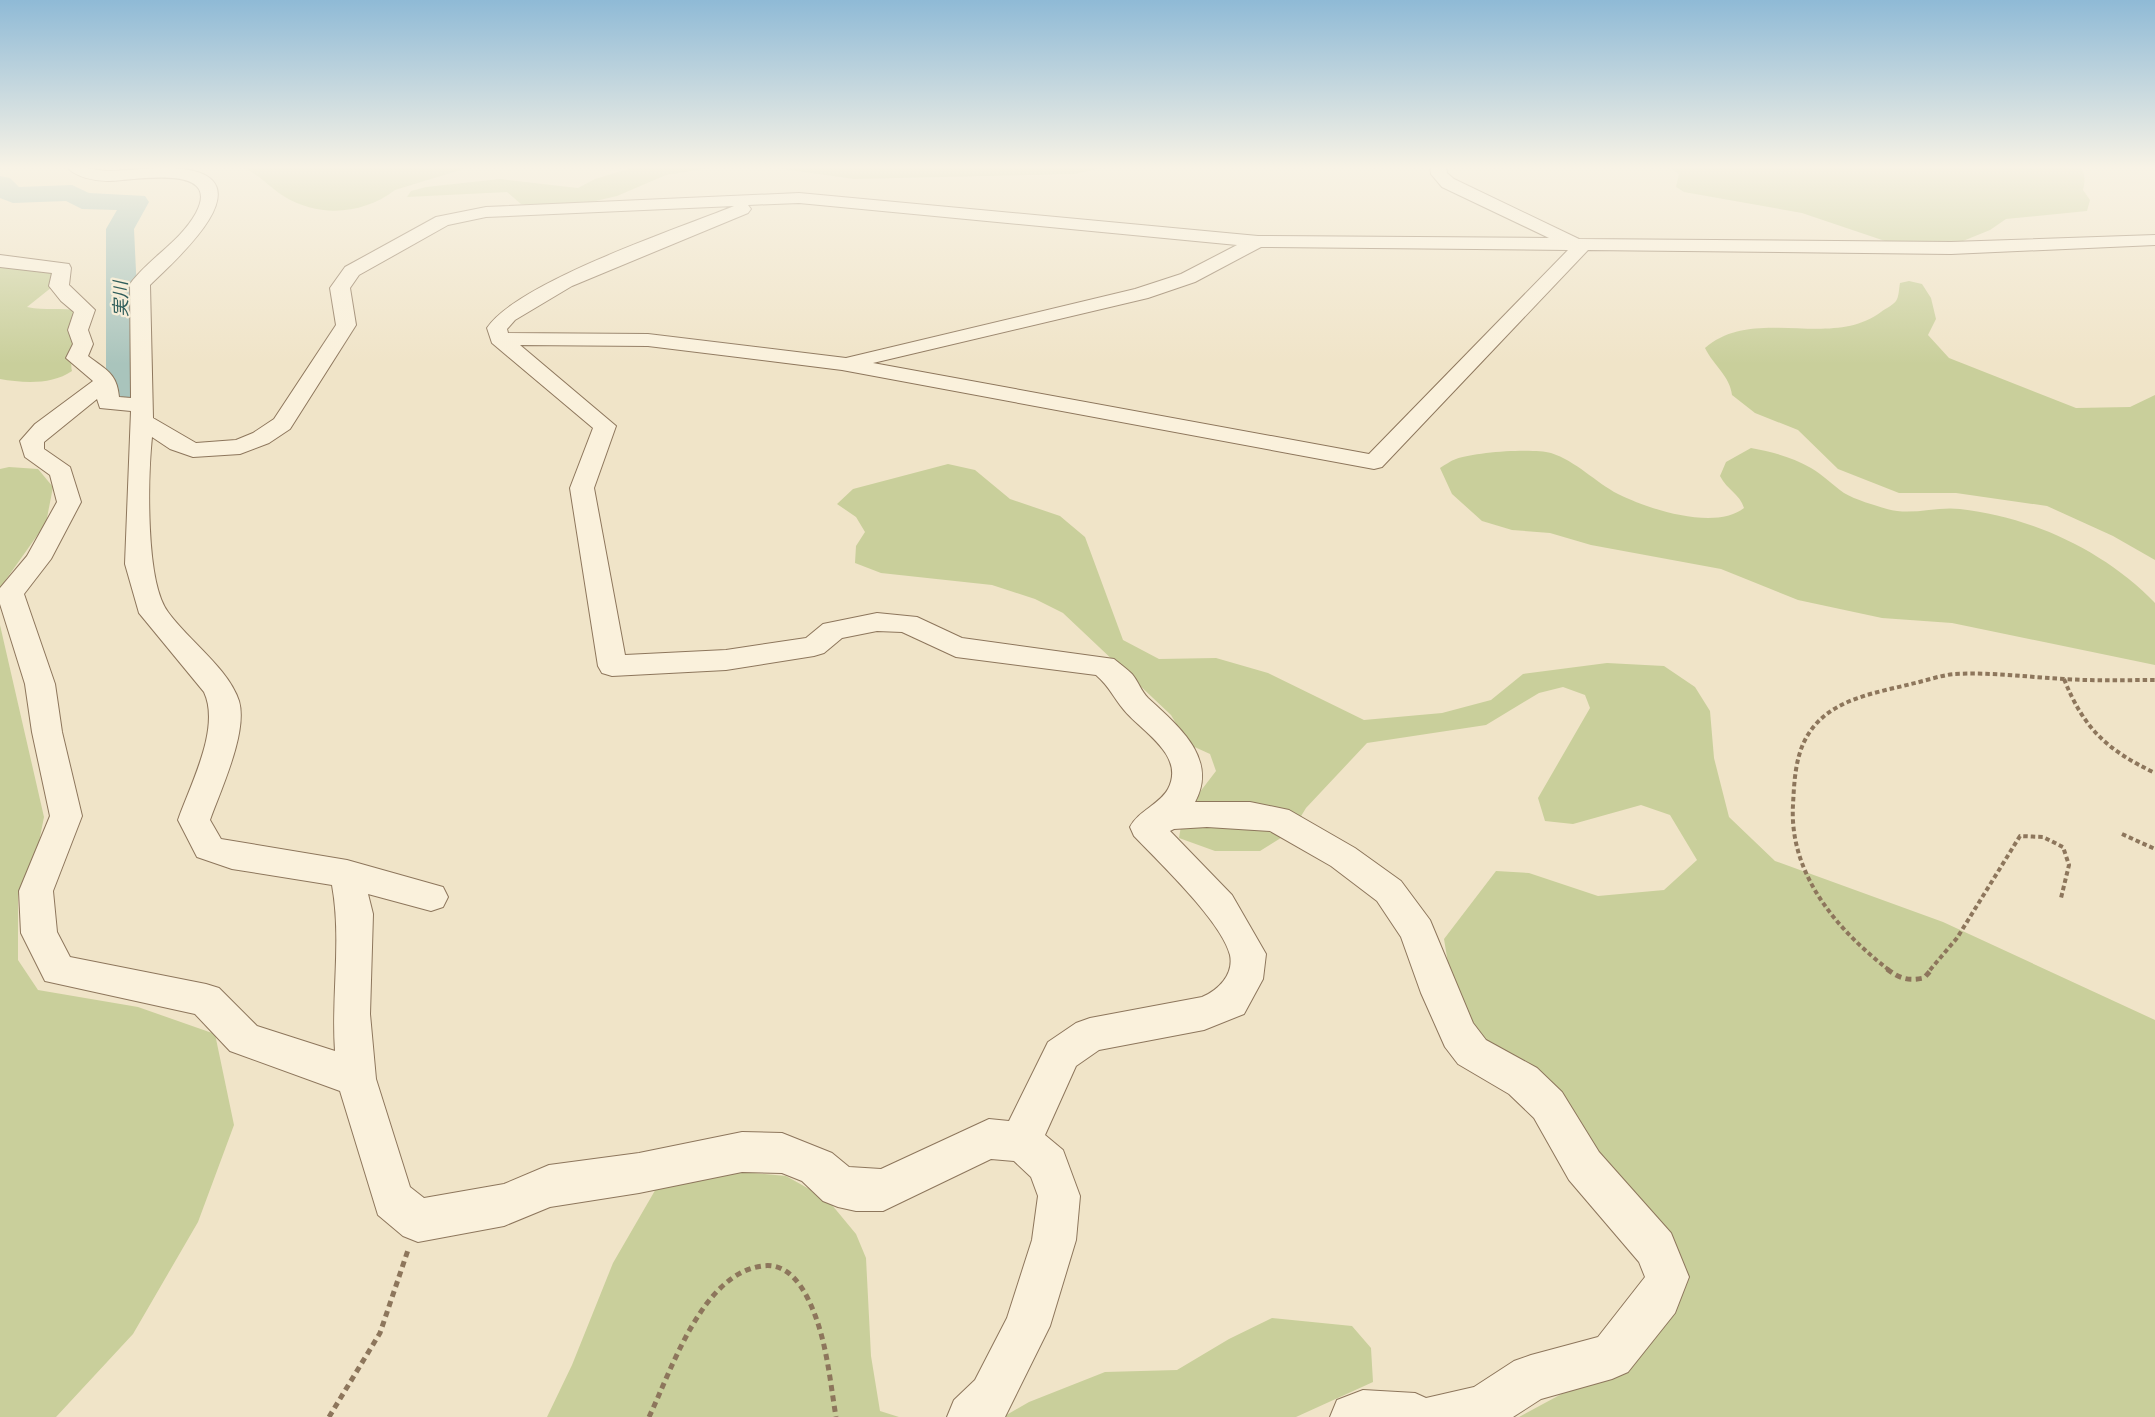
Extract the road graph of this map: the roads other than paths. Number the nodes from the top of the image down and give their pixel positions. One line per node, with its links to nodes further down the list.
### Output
1 (189, 232): 13 (street)
2 (422, 232): 13 (street)
3 (685, 232): 10 (street)
4 (1166, 232): 7 (street)
5 (1550, 232): 8 (street)
6 (2155, 240): 8 (street)
7 (1258, 241): 8 (street); 11 (street)
8 (1581, 247): 11 (street)
9 (0, 261): 12 (street)
10 (499, 339): 11 (street); 14 (street)
11 (842, 364)
12 (107, 381): 13 (street); 17 (street)
13 (142, 413): 15 (street)
14 (1146, 827): 18 (street); 22 (street)
15 (347, 874): 16 (street); 17 (street)
16 (431, 897)
17 (356, 1079): 18 (street)
18 (1023, 1142): 19 (street)
19 (970, 1417)
20 (1354, 1417): 21 (street)
21 (1415, 1417)
22 (1438, 1417)

